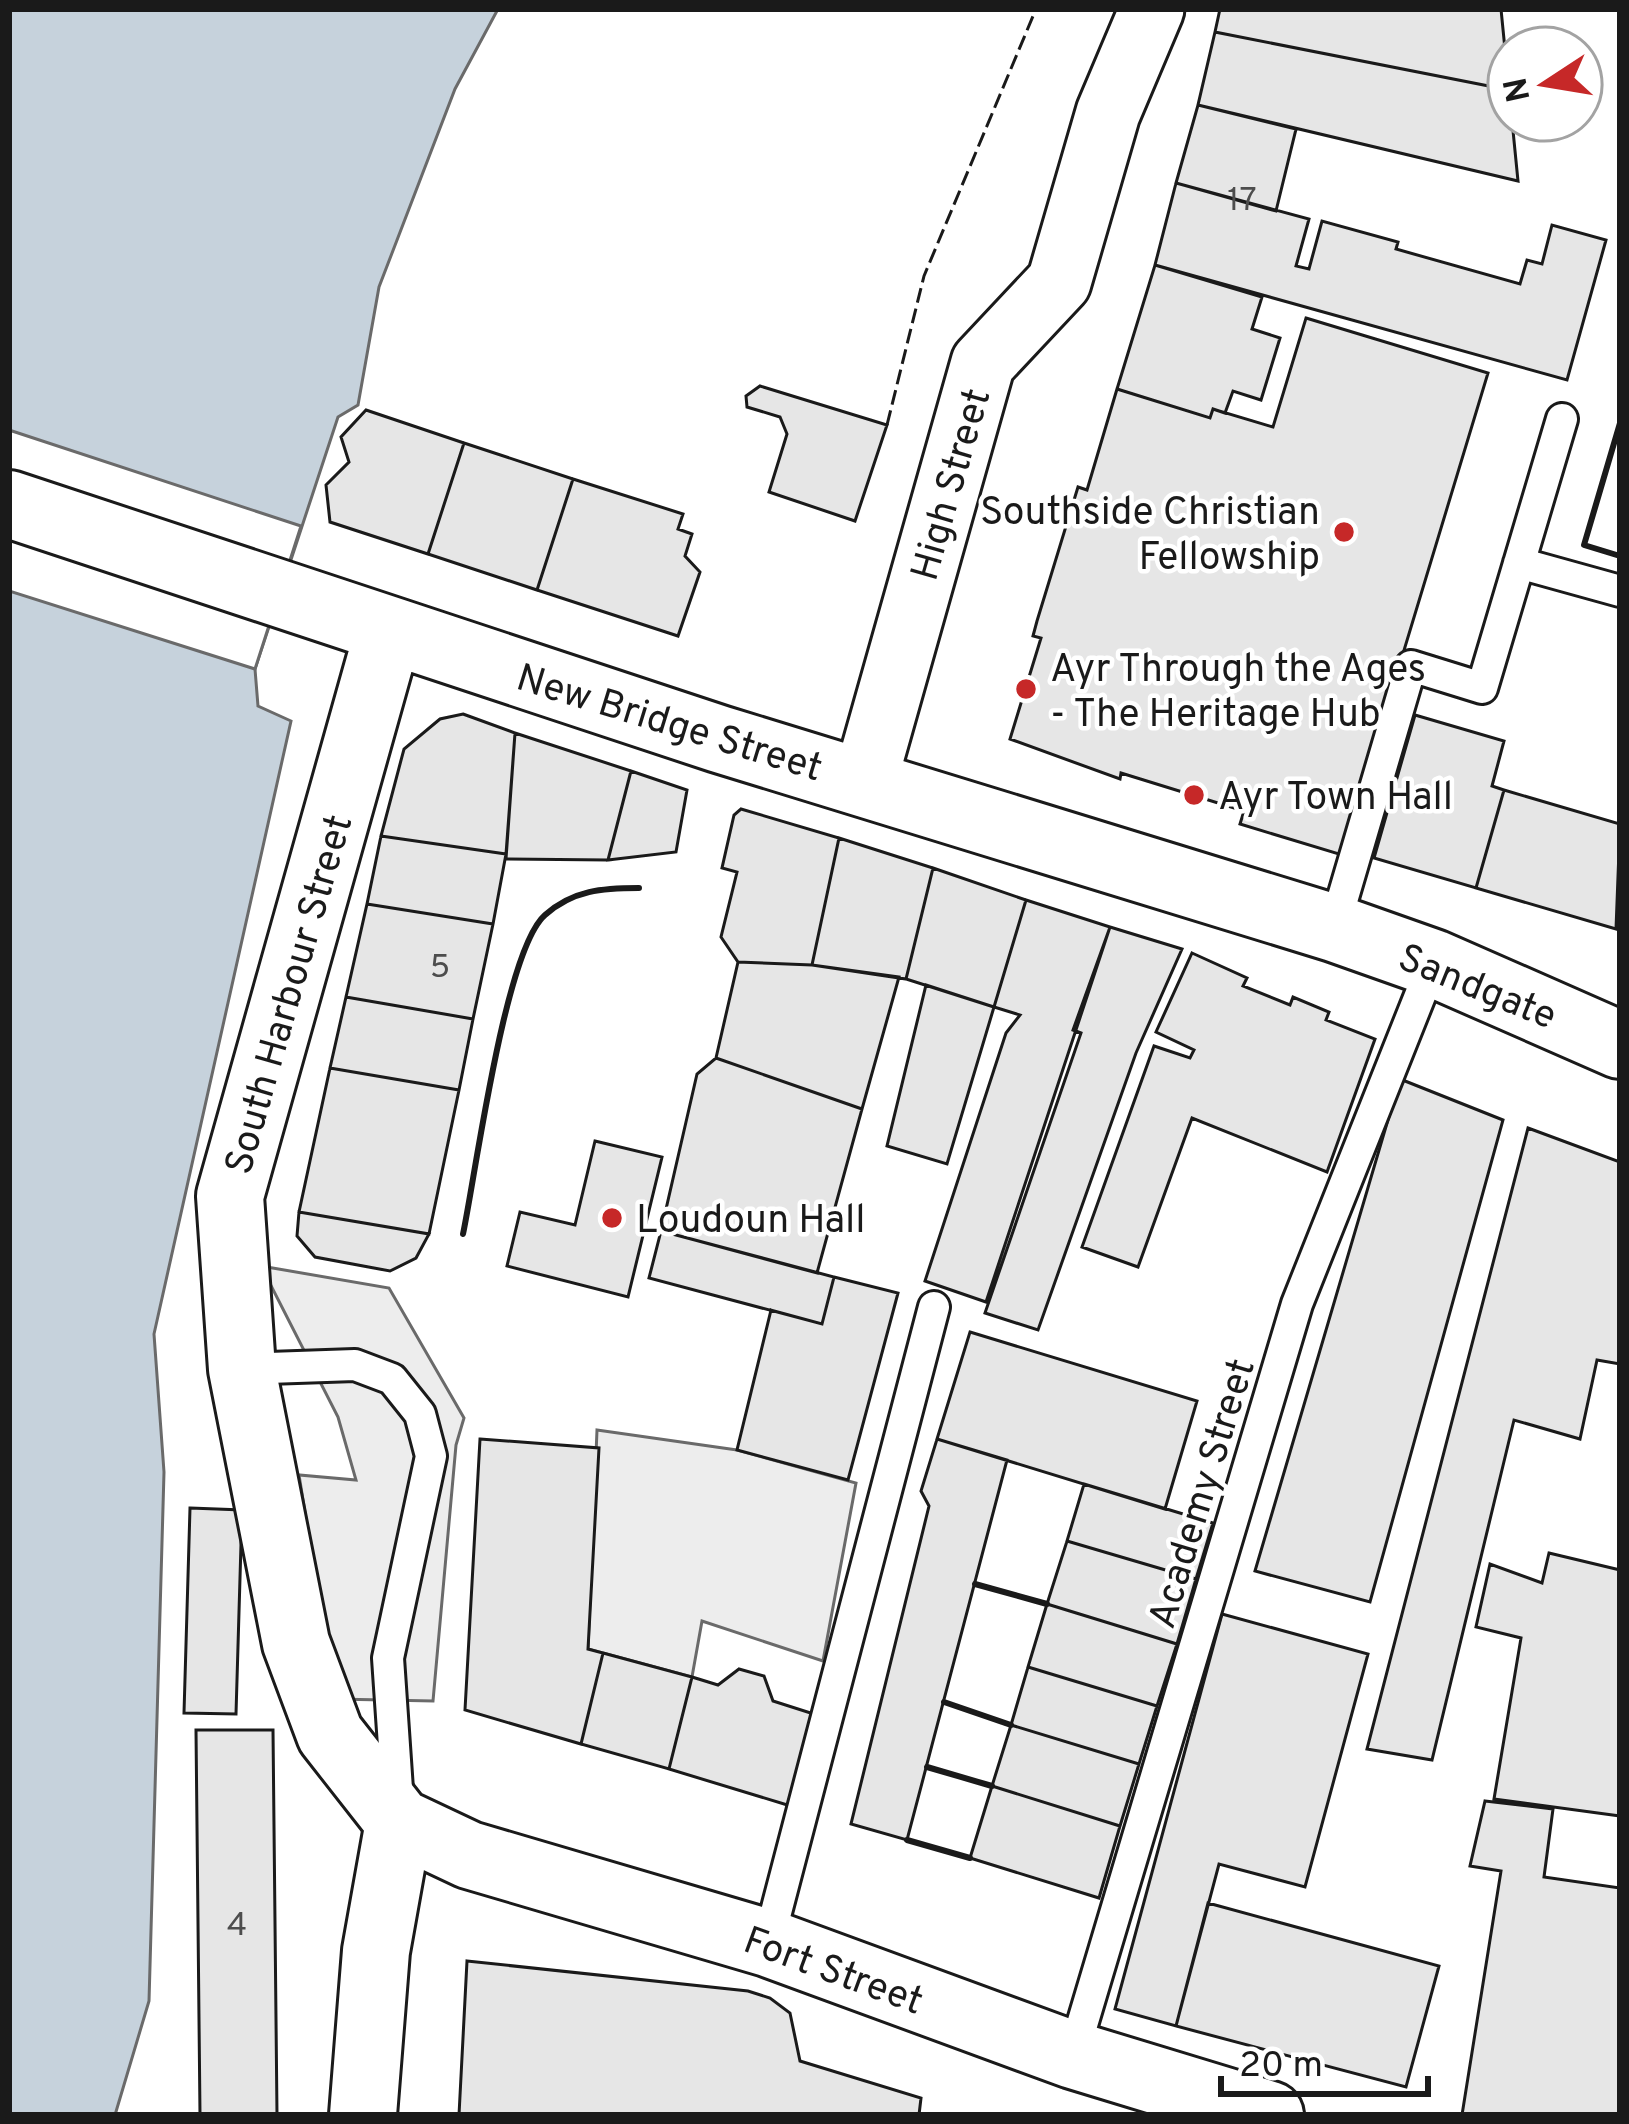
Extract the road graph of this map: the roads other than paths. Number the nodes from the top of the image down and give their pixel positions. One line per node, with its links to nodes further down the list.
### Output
1 (1152, 9): 7 (street, High Street)
2 (1562, 419): 4 (lane)
3 (9, 504): 6 (main road, New Bridge Street)
4 (1520, 563): 5 (lane); 8 (lane)
5 (1620, 591)
6 (388, 633): 7 (main road, New Bridge Street); 12 (main road, South Harbour Street)
7 (865, 781): 8 (main road, New Bridge Street)
8 (1334, 928): 9 (main road, Sandgate)
9 (1433, 963): 10 (main road, Sandgate); 15 (lane, Academy Street)
10 (1620, 1045)
11 (934, 1306): 14 (lane)
12 (242, 1369): 13 (main road, South Harbour Street); 13 (lane)
13 (399, 1822): 14 (main road, Fort Street); 16 (main road)
14 (768, 1943): 15 (main road, Fort Street)
15 (1073, 2056): 17 (main road, Fort Street)
16 (363, 2115)
17 (1270, 2115)

